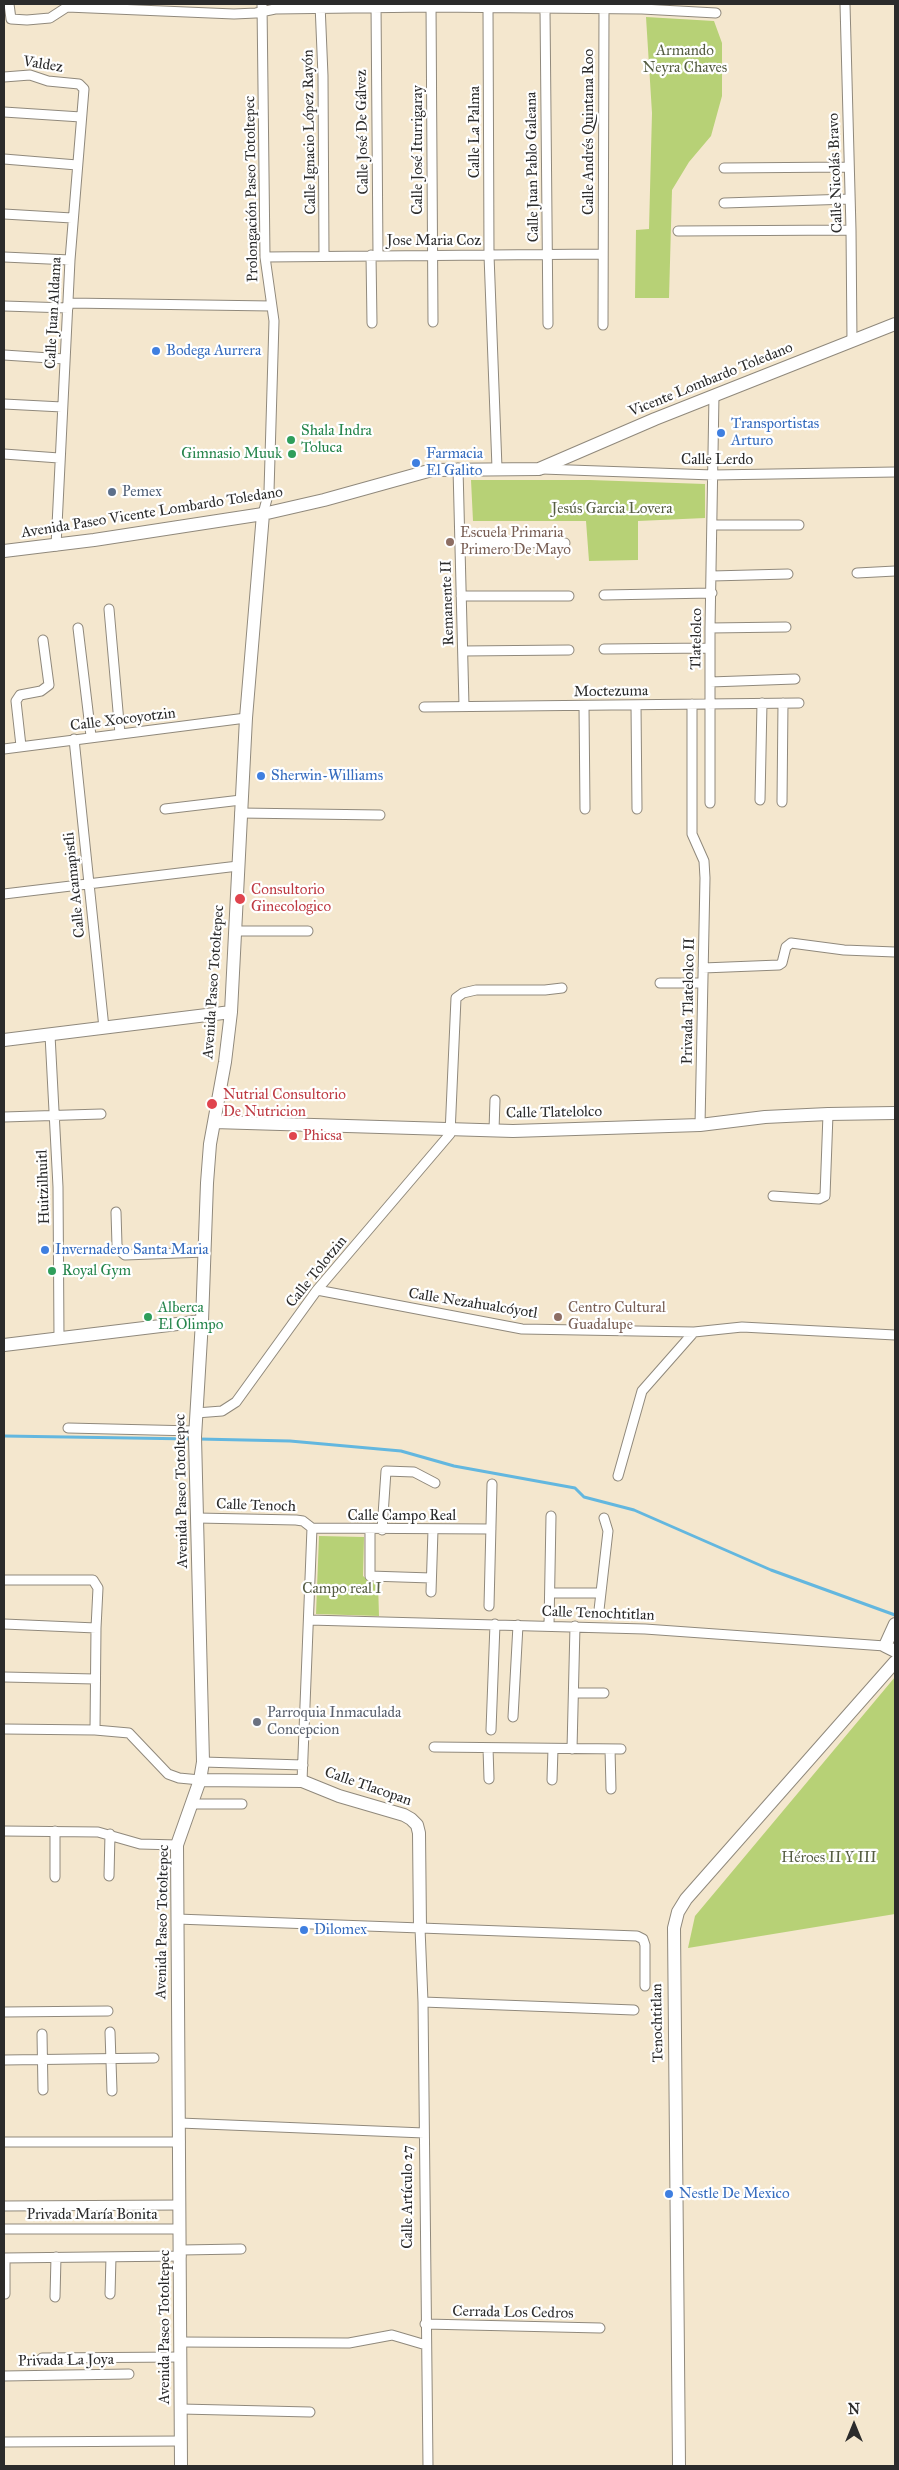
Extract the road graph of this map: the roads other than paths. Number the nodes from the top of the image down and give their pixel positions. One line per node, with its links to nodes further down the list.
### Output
1 (9, 4): 9 (street)
2 (845, 4): 22 (street, Calle Nicolás Bravo)
3 (431, 5): 6 (street); 7 (street); 35 (street, Calle José Iturrigaray)
4 (115, 6): 9 (street); 10 (street)
5 (320, 6): 6 (street); 11 (street); 34 (street, Calle Ignacio López Rayón)
6 (376, 6): 31 (street, Calle José De Gálvez)
7 (478, 6): 12 (street)
8 (642, 6): 14 (street); 15 (street)
9 (60, 7)
10 (169, 7): 11 (street)
11 (262, 8): 37 (street, Prolongación Paseo Totoltepec)
12 (488, 8): 13 (street); 32 (street, Calle La Palma)
13 (545, 9): 14 (street); 33 (street, Calle Juan Pablo Galeana)
14 (604, 9): 30 (street, Calle Andrés Quintana Roo)
15 (716, 13)
16 (4, 76): 17 (street, Valdez)
17 (79, 84): 19 (street, Calle Juan Aldama)
18 (4, 112): 19 (street)
19 (81, 117): 21 (street, Calle Juan Aldama)
20 (4, 159): 21 (street)
21 (77, 165): 27 (street, Calle Juan Aldama)
22 (849, 167): 23 (street); 24 (street, Calle Nicolás Bravo)
23 (724, 168)
24 (850, 199): 25 (street); 28 (street, Calle Nicolás Bravo)
25 (724, 203)
26 (4, 214): 27 (street)
27 (72, 218): 38 (street, Calle Juan Aldama)
28 (851, 230): 29 (street); 47 (street, Calle Nicolás Bravo)
29 (678, 231)
30 (602, 254): 33 (street, Jose Maria Coz); 46 (street, Calle Andrés Quintana Roo)
31 (375, 255): 34 (street, Jose Maria Coz); 35 (street, Jose Maria Coz); 43 (street, Calle José De Gálvez)
32 (489, 255): 33 (street, Jose Maria Coz); 35 (street, Jose Maria Coz); 56 (street, Calle La Palma)
33 (548, 255): 44 (street, Calle Juan Pablo Galeana)
34 (324, 256): 37 (street, Jose Maria Coz)
35 (432, 256): 42 (street, Calle José Iturrigaray)
36 (4, 257): 38 (street)
37 (265, 257): 41 (street, Prolongación Paseo Totoltepec)
38 (70, 260): 40 (street, Calle Juan Aldama)
39 (4, 306): 40 (street)
40 (68, 306): 41 (street); 49 (street, Calle Juan Aldama)
41 (271, 306): 60 (street, Prolongación Paseo Totoltepec)
42 (433, 322)
43 (372, 323)
44 (548, 324)
45 (895, 324): 47 (main road, Vicente Lombardo Toledano)
46 (603, 325)
47 (852, 341): 50 (main road, Vicente Lombardo Toledano)
48 (4, 355): 49 (street)
49 (65, 359): 52 (street, Calle Juan Aldama)
50 (714, 395): 57 (main road, Vicente Lombardo Toledano); 59 (street, Tlatelolco)
51 (4, 404): 52 (street)
52 (62, 408): 54 (street, Calle Juan Aldama)
53 (4, 454): 54 (street)
54 (60, 458): 65 (street, Calle Juan Aldama)
55 (458, 468): 56 (main road, Avenida Paseo Vicente Lombardo Toledano); 60 (main road, Avenida Paseo Vicente Lombardo Toledano); 63 (street, Remanente II)
56 (497, 468): 57 (main road, Avenida Paseo Vicente Lombardo Toledano)
57 (539, 469): 59 (street, Calle Lerdo)
58 (895, 472): 59 (street, Calle Lerdo)
59 (713, 475): 62 (street, Tlatelolco)
60 (263, 514): 65 (main road, Avenida Paseo Vicente Lombardo Toledano); 95 (main road, Avenida Paseo Totoltepec)
61 (799, 525): 62 (street)
62 (712, 526): 70 (street, Tlatelolco)
63 (460, 542): 64 (street); 73 (street, Remanente II)
64 (565, 543)
65 (56, 546): 66 (main road, Avenida Paseo Vicente Lombardo Toledano)
66 (4, 551)
67 (895, 571): 68 (street)
68 (857, 573)
69 (788, 574): 70 (street)
70 (712, 576): 71 (street, Tlatelolco)
71 (712, 593): 72 (street); 78 (street, Tlatelolco)
72 (604, 595)
73 (461, 596): 74 (street); 83 (street, Remanente II)
74 (569, 596)
75 (109, 609): 96 (street)
76 (786, 627): 78 (street)
77 (78, 628): 97 (street)
78 (710, 628): 80 (street, Tlatelolco)
79 (44, 640): 99 (street)
80 (710, 648): 81 (street); 85 (street, Tlatelolco)
81 (604, 649)
82 (569, 650): 83 (street)
83 (463, 651): 92 (street, Remanente II)
84 (795, 679): 85 (street)
85 (710, 682): 89 (street, Tlatelolco)
86 (783, 703): 87 (street, Moctezuma); 90 (street, Moctezuma); 102 (street)
87 (799, 703)
88 (692, 704): 89 (street, Moctezuma); 91 (street, Moctezuma); 115 (street, Privada Tlatelolco II)
89 (710, 704): 90 (street, Moctezuma); 103 (street, Tlatelolco)
90 (762, 704): 101 (street)
91 (636, 705): 93 (street, Moctezuma); 105 (street)
92 (464, 706): 93 (street, Moctezuma); 94 (street, Moctezuma)
93 (584, 706): 107 (street)
94 (424, 707)
95 (246, 718): 96 (street, Calle Xocoyotzin); 104 (main road, Avenida Paseo Totoltepec)
96 (120, 734): 97 (street, Calle Xocoyotzin)
97 (91, 736): 98 (street, Calle Xocoyotzin)
98 (74, 739): 99 (street, Calle Xocoyotzin); 110 (street, Calle Acamapistli)
99 (22, 746): 100 (street, Calle Xocoyotzin)
100 (4, 749)
101 (760, 800)
102 (782, 802)
103 (710, 803)
104 (241, 806): 106 (street); 108 (street); 109 (main road, Avenida Paseo Totoltepec)
105 (637, 808)
106 (165, 809)
107 (585, 809)
108 (380, 815)
109 (238, 866): 110 (street); 112 (main road, Avenida Paseo Totoltepec)
110 (89, 883): 111 (street); 120 (street, Calle Acamapistli)
111 (4, 894)
112 (234, 931): 113 (street); 119 (main road, Avenida Paseo Totoltepec)
113 (308, 931)
114 (895, 952): 115 (street)
115 (703, 968): 117 (street, Privada Tlatelolco II)
116 (660, 983): 117 (street)
117 (702, 983): 130 (street, Privada Tlatelolco II)
118 (562, 988): 131 (street)
119 (230, 1012): 120 (main road); 129 (main road, Avenida Paseo Totoltepec)
120 (104, 1028): 121 (main road)
121 (50, 1035): 122 (main road); 127 (street, Huitzilhuitl)
122 (4, 1040)
123 (496, 1100): 132 (street)
124 (895, 1113): 126 (main road, Calle Tlatelolco)
125 (101, 1114): 127 (street)
126 (828, 1114): 130 (main road, Calle Tlatelolco); 133 (street)
127 (55, 1115): 128 (street); 140 (street, Huitzilhuitl)
128 (4, 1117)
129 (214, 1122): 131 (main road, Calle Tlatelolco); 135 (main road, Avenida Paseo Totoltepec)
130 (700, 1125): 132 (main road, Calle Tlatelolco)
131 (451, 1130): 132 (main road, Calle Tlatelolco); 136 (street, Calle Tolotzin)
132 (494, 1130)
133 (773, 1196)
134 (116, 1212): 135 (street)
135 (205, 1252): 137 (main road, Avenida Paseo Totoltepec)
136 (317, 1290): 138 (street, Calle Nezahualcóyotl); 142 (street, Calle Tolotzin)
137 (202, 1321): 140 (main road); 142 (main road, Avenida Paseo Totoltepec)
138 (694, 1332): 139 (street, Calle Nezahualcóyotl); 145 (street)
139 (895, 1335)
140 (59, 1338): 141 (main road)
141 (4, 1345)
142 (196, 1413): 144 (main road, Avenida Paseo Totoltepec)
143 (68, 1428): 144 (street)
144 (195, 1436): 149 (main road, Avenida Paseo Totoltepec)
145 (618, 1476)
146 (435, 1483): 154 (street)
147 (492, 1484): 152 (street)
148 (551, 1516): 159 (street)
149 (197, 1518): 151 (street, Calle Tenoch); 187 (main road, Avenida Paseo Totoltepec)
150 (604, 1518): 160 (street)
151 (312, 1528): 153 (street, Calle Campo Real); 163 (street, Calle Tlacopan)
152 (492, 1529): 155 (street, Calle Campo Real); 161 (street)
153 (370, 1530): 154 (street, Calle Campo Real); 156 (street)
154 (382, 1530): 155 (street, Calle Campo Real)
155 (433, 1530): 156 (street)
156 (431, 1578): 158 (street)
157 (4, 1580): 170 (street)
158 (431, 1592)
159 (550, 1593): 160 (street); 168 (street)
160 (601, 1593): 162 (street)
161 (489, 1606)
162 (599, 1610)
163 (308, 1620): 165 (street, Calle Tenochtitlan); 188 (street, Calle Tlacopan)
164 (4, 1624): 170 (street)
165 (495, 1624): 166 (street, Calle Tenochtitlan); 180 (street)
166 (518, 1624): 168 (street, Calle Tenochtitlan); 177 (street)
167 (895, 1624): 171 (main road)
168 (549, 1625): 169 (street, Calle Tenochtitlan)
169 (575, 1626): 171 (street, Calle Tenochtitlan); 175 (street)
170 (94, 1628): 174 (street)
171 (889, 1648)
172 (895, 1662): 248 (main road, Tenochtitlan)
173 (4, 1677): 174 (street)
174 (96, 1679): 179 (street)
175 (574, 1693): 176 (street); 184 (street)
176 (604, 1693)
177 (513, 1716)
178 (4, 1728): 179 (street)
179 (95, 1730): 190 (street)
180 (491, 1730)
181 (434, 1747): 182 (street)
182 (488, 1748): 183 (street); 189 (street)
183 (553, 1749): 184 (street); 191 (street)
184 (572, 1749): 185 (street)
185 (610, 1749): 186 (street); 193 (street)
186 (621, 1749)
187 (203, 1762): 188 (street); 190 (main road, Avenida Paseo Totoltepec)
188 (303, 1765): 192 (street, Calle Tlacopan)
189 (488, 1778)
190 (200, 1780): 192 (main road); 194 (main road, Avenida Paseo Totoltepec)
191 (552, 1780)
192 (302, 1781): 196 (main road, Calle Tlacopan)
193 (611, 1788)
194 (191, 1804): 195 (street); 200 (main road, Avenida Paseo Totoltepec)
195 (242, 1804)
196 (417, 1825): 204 (main road, Calle Artículo 27)
197 (4, 1831): 198 (street)
198 (56, 1831): 199 (street); 202 (street)
199 (110, 1834): 200 (street); 201 (street)
200 (177, 1845): 203 (main road, Avenida Paseo Totoltepec)
201 (109, 1876)
202 (55, 1877)
203 (177, 1919): 204 (street); 218 (main road, Avenida Paseo Totoltepec)
204 (420, 1928): 205 (street); 206 (street, Calle Artículo 27)
205 (645, 1986)
206 (423, 2002): 207 (street); 219 (street, Calle Artículo 27)
207 (634, 2010)
208 (108, 2011): 209 (street)
209 (4, 2012)
210 (110, 2032): 212 (street)
211 (42, 2034): 214 (street)
212 (111, 2058): 213 (street); 214 (street); 217 (street)
213 (154, 2058)
214 (44, 2059): 215 (street); 216 (street)
215 (4, 2060)
216 (43, 2090)
217 (112, 2091)
218 (180, 2123): 219 (street); 221 (main road, Avenida Paseo Totoltepec)
219 (424, 2132): 234 (street, Calle Artículo 27)
220 (4, 2142): 221 (street)
221 (180, 2142): 222 (main road, Avenida Paseo Totoltepec)
222 (180, 2205): 223 (street); 225 (main road, Avenida Paseo Totoltepec)
223 (4, 2206)
224 (4, 2229): 225 (street, Privada María Bonita)
225 (180, 2229): 227 (main road, Avenida Paseo Totoltepec)
226 (241, 2249): 227 (street)
227 (181, 2253): 229 (street); 236 (main road, Avenida Paseo Totoltepec)
228 (56, 2257): 229 (street); 230 (street); 233 (street)
229 (110, 2257): 232 (street)
230 (4, 2258): 231 (street)
231 (5, 2294)
232 (110, 2294)
233 (56, 2297)
234 (425, 2324): 235 (street, Cerrada Los Cedros); 237 (street, Calle Artículo 27)
235 (600, 2328)
236 (181, 2342): 237 (street); 238 (main road, Avenida Paseo Totoltepec)
237 (426, 2346): 247 (street, Calle Artículo 27)
238 (181, 2357): 239 (street); 242 (main road, Avenida Paseo Totoltepec)
239 (42, 2358)
240 (129, 2374): 241 (street, Privada La Joya)
241 (4, 2376)
242 (181, 2409): 243 (street); 244 (main road, Avenida Paseo Totoltepec)
243 (310, 2412)
244 (181, 2441): 245 (street); 246 (main road, Avenida Paseo Totoltepec)
245 (4, 2442)
246 (181, 2466)
247 (428, 2466)
248 (679, 2466)

